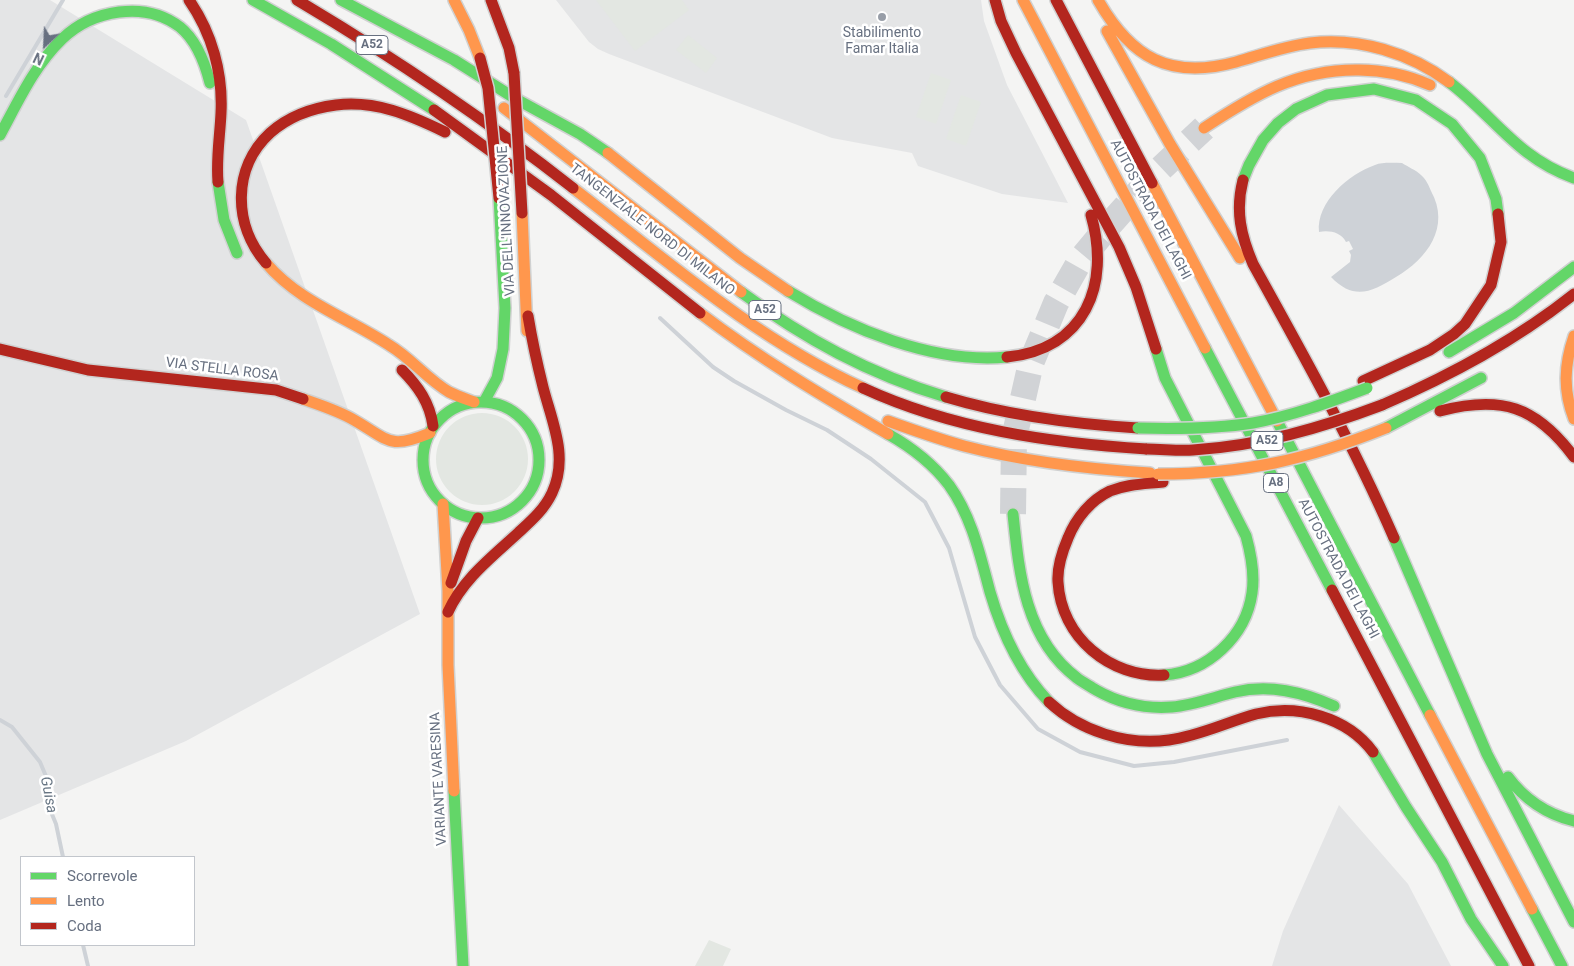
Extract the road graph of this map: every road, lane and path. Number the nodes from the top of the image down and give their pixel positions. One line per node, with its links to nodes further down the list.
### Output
1 (188, 0): 18 (main road)
2 (253, 0): 20 (main road)
3 (297, 0): 23 (main road, TANGENZIALE NORD DI MILANO / A52, bridge)
4 (339, 0): 12 (main road); 34 (main road, TANGENZIALE NORD DI MILANO / A52, bridge)
5 (454, 0): 35 (main road, VIA DELL'INNOVAZIONE, bridge)
6 (491, 0): 24 (main road, VIA DELL'INNOVAZIONE, bridge)
7 (995, 0): 12 (main road)
8 (1023, 0): 54 (main road, AUTOSTRADA DEI LAGHI / A8)
9 (1056, 0): 55 (main road, AUTOSTRADA DEI LAGHI / A8)
10 (1091, 0): 26 (main road)
11 (1098, 0): 17 (main road)
12 (1045, 104): 42 (main road)
13 (0, 111): 14 (main road)
14 (10, 117): 16 (main road); 18 (main road)
15 (1204, 128): 17 (main road)
16 (0, 135)
17 (1511, 140): 19 (main road)
18 (218, 145): 21 (main road)
19 (1574, 178)
20 (586, 222): 33 (main road); 35 (main road)
21 (244, 263)
22 (1574, 267): 34 (main road, TANGENZIALE NORD DI MILANO / A52)
23 (1574, 294)
24 (528, 316): 31 (main road, VIA DELL'INNOVAZIONE); 47 (main road)
25 (320, 320): 29 (main road)
26 (1286, 325): 34 (main road); 48 (main road)
27 (1574, 336): 37 (main road)
28 (0, 349): 38 (main road, VIA STELLA ROSA)
29 (378, 352)
30 (396, 366): 38 (main road)
31 (528, 372)
32 (1491, 372): 39 (main road)
33 (797, 378): 42 (main road); 50 (main road)
34 (1365, 385)
35 (479, 402): 38 (main road); 40 (main road)
36 (533, 411): 40 (main road)
37 (1574, 419)
38 (431, 430): 43 (main road)
39 (1387, 432): 41 (main road); 42 (main road, bridge)
40 (537, 444): 45 (main road)
41 (1574, 457)
42 (1160, 478)
43 (443, 504): 45 (main road); 46 (main road, VARIANTE VARESINA)
44 (1013, 514): 50 (main road)
45 (478, 518): 46 (main road, VARIANTE VARESINA)
46 (448, 591): 47 (main road, VARIANTE VARESINA)
47 (447, 615): 52 (main road, VARIANTE VARESINA)
48 (1464, 698): 49 (main road); 51 (main road)
49 (1574, 821)
50 (1447, 872): 53 (main road)
51 (1574, 922)
52 (462, 966)
53 (1503, 966)
54 (1529, 966)
55 (1562, 966)

